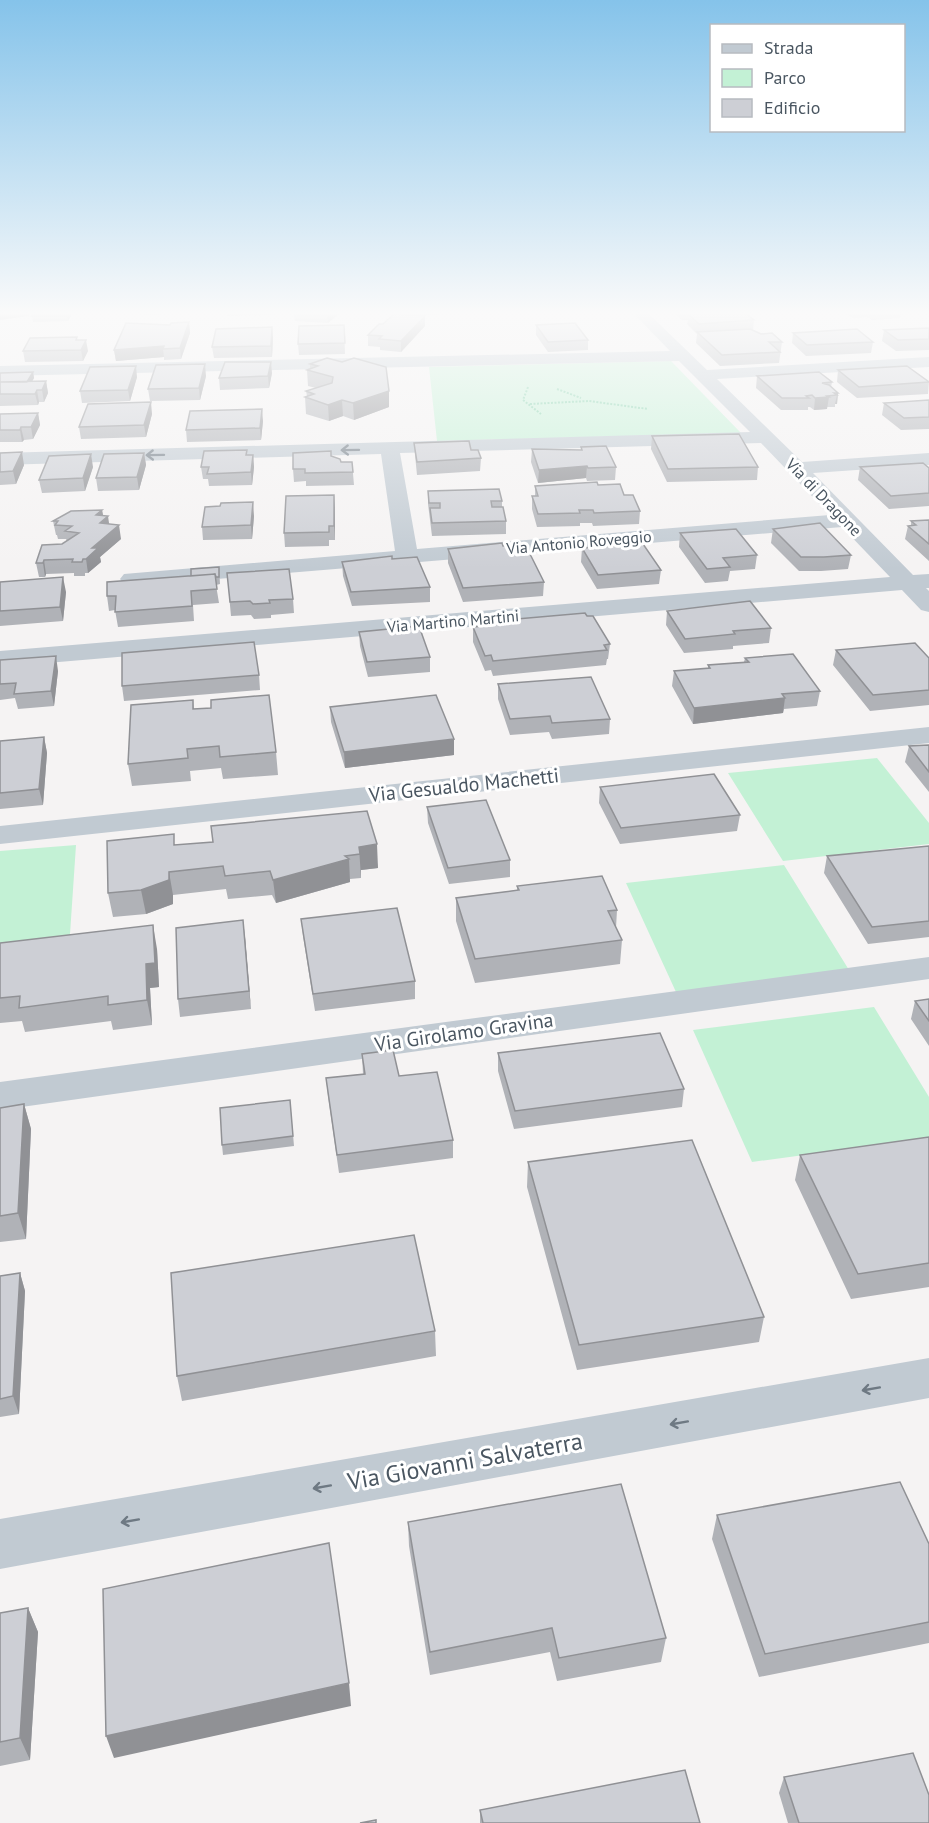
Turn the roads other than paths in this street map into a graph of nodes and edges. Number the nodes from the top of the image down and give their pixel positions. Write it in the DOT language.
graph roads {
  1 [pos="726,399"];
  2 [pos="766,437"];
  3 [pos="390,449"];
  4 [pos="0,459"];
  5 [pos="929,459"];
  6 [pos="797,468"];
  7 [pos="847,520"];
  8 [pos="407,556"];
  9 [pos="132,579"];
  10 [pos="918,582"];
  11 [pos="929,605"];
  12 [pos="0,659"];
  13 [pos="929,735"];
  14 [pos="0,835"];
  15 [pos="929,968"];
  16 [pos="0,1096"];
  17 [pos="929,1378"];
  18 [pos="0,1544"];
  1 -- 2 [label="street, Via di Dragone"];
  2 -- 3 [label="street"];
  2 -- 6 [label="street, Via di Dragone"];
  3 -- 4 [label="street, one-way"];
  3 -- 8 [label="street"];
  5 -- 6 [label="street"];
  6 -- 7 [label="street, Via di Dragone"];
  7 -- 8 [label="street, Via Antonio Roveggio"];
  7 -- 10 [label="street, Via di Dragone"];
  8 -- 9 [label="street, Via Antonio Roveggio"];
  10 -- 11 [label="street, Via di Dragone"];
  10 -- 12 [label="street, Via Martino Martini"];
  13 -- 14 [label="street, Via Gesualdo Machetti"];
  15 -- 16 [label="street, Via Girolamo Gravina"];
  17 -- 18 [label="street, Via Giovanni Salvaterra, one-way"];
}
